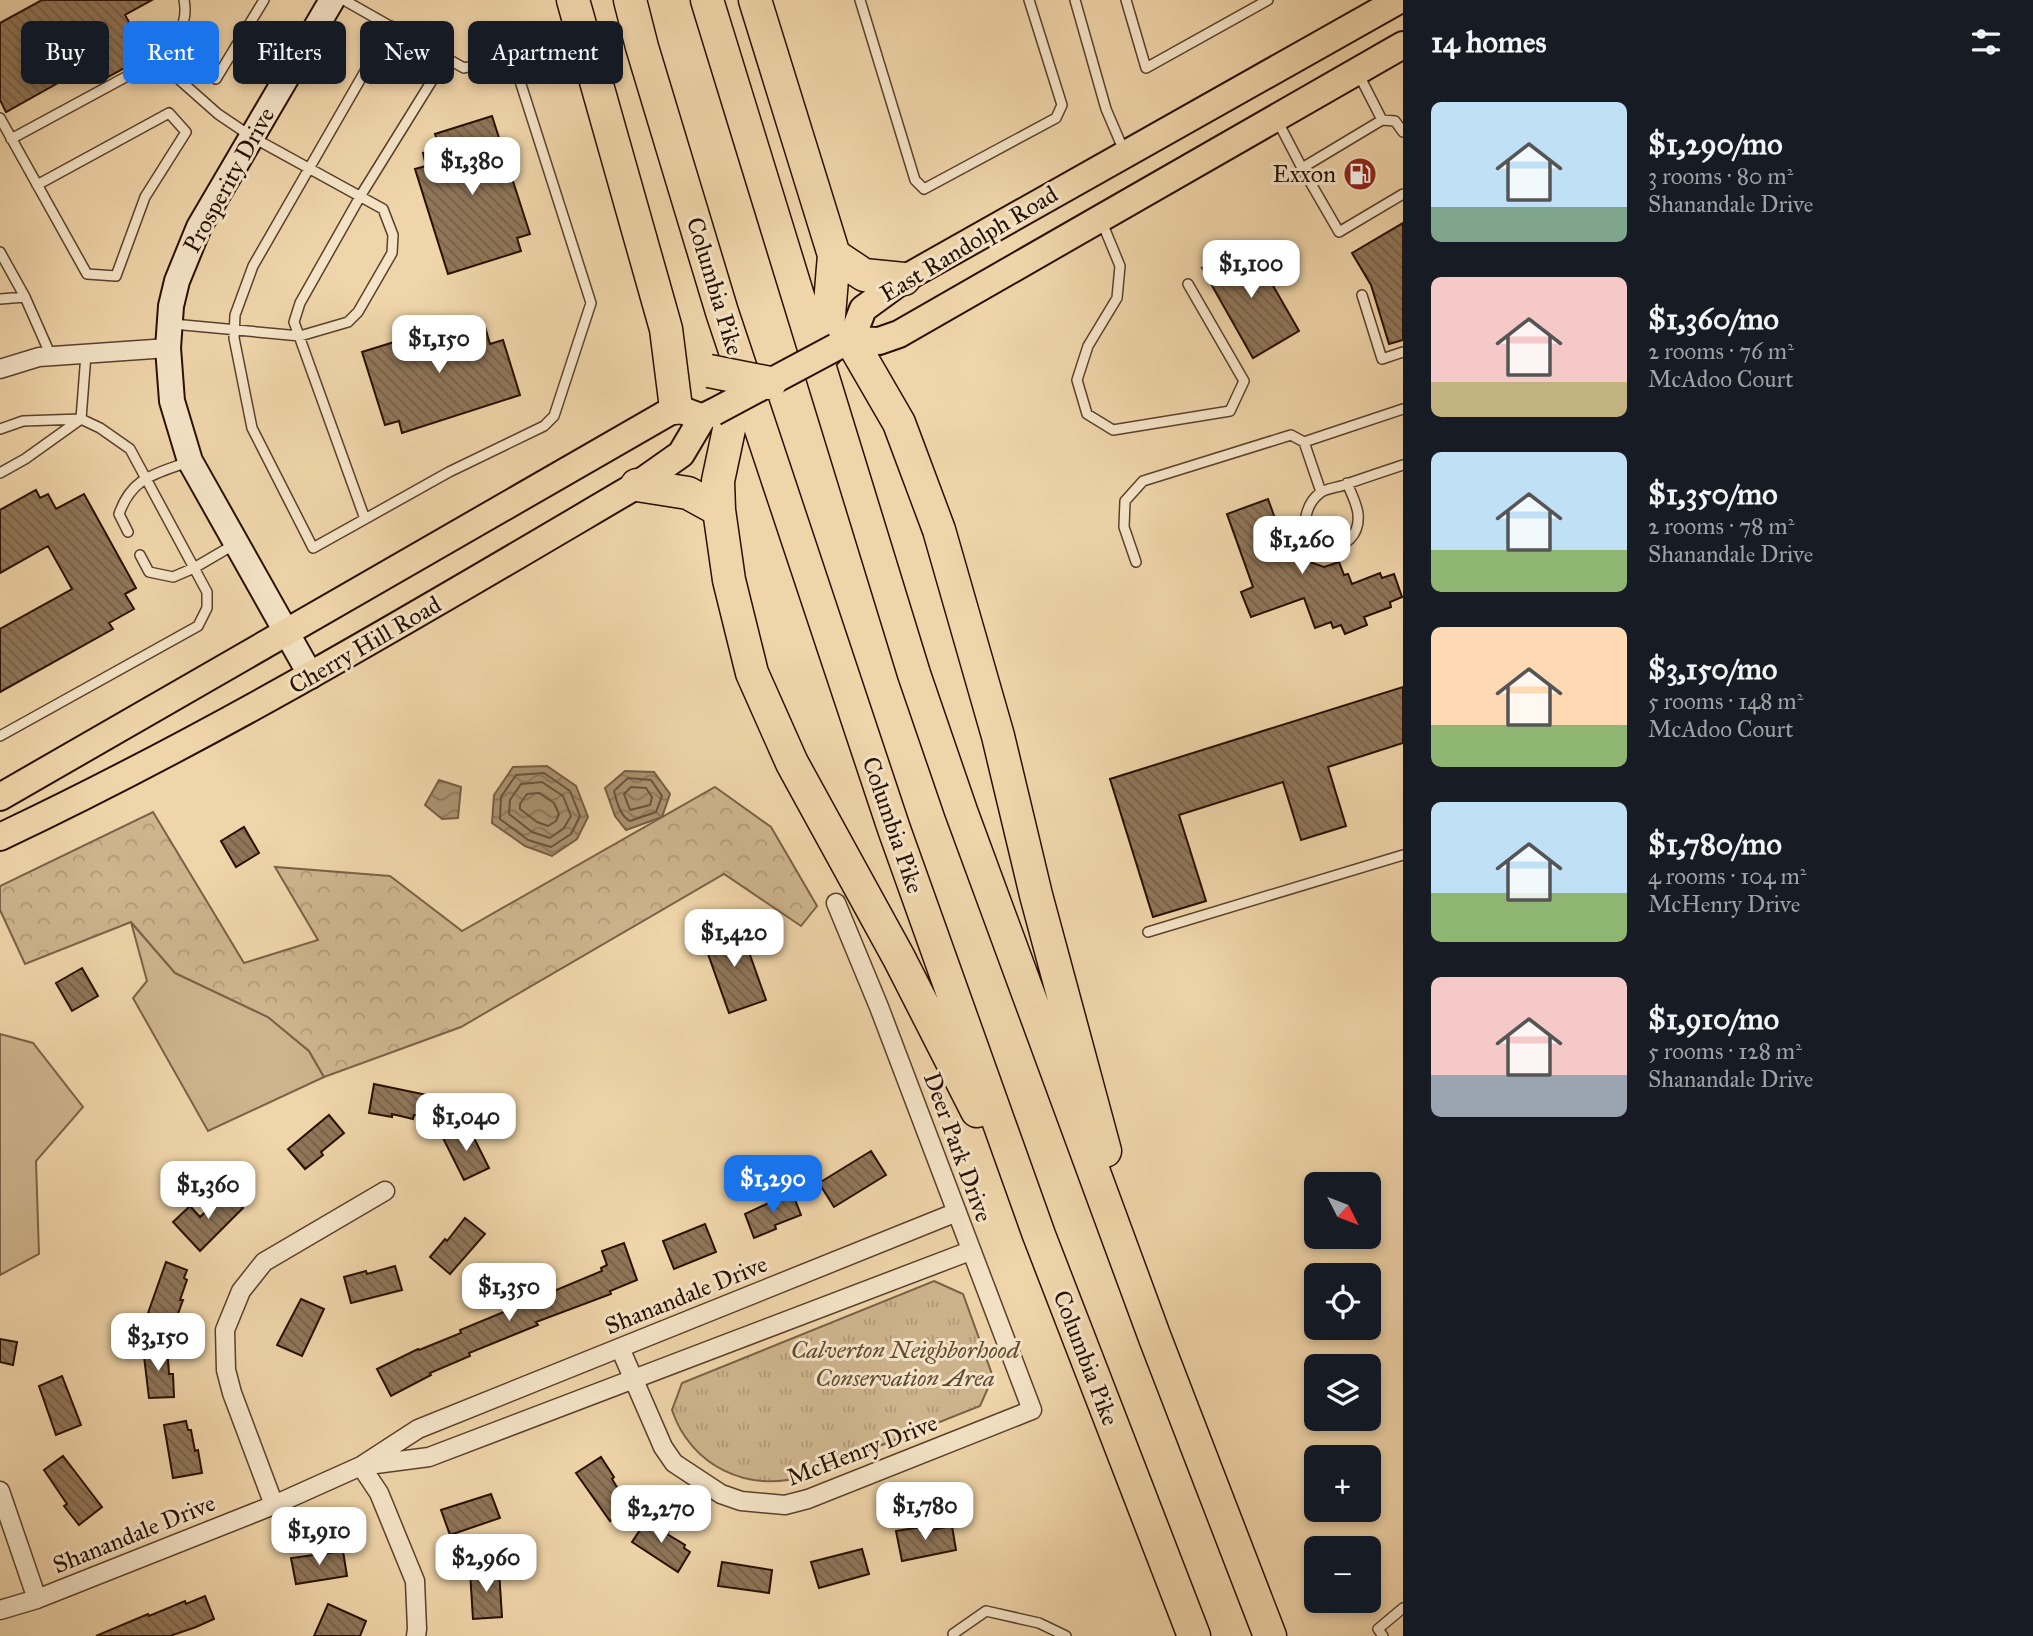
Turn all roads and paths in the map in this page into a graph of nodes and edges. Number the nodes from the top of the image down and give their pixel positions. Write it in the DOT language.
graph roads {
  1 [pos="184,0"];
  2 [pos="264,0"];
  3 [pos="332,0"];
  4 [pos="344,0"];
  5 [pos="573,0"];
  6 [pos="630,0"];
  7 [pos="707,0"];
  8 [pos="755,0"];
  9 [pos="860,0"];
  10 [pos="1030,0"];
  11 [pos="1074,0"];
  12 [pos="1126,0"];
  13 [pos="1268,0"];
  14 [pos="1399,0"];
  15 [pos="183,21"];
  16 [pos="382,21"];
  17 [pos="1403,45"];
  18 [pos="454,62"];
  19 [pos="1357,71"];
  20 [pos="219,74"];
  21 [pos="123,79"];
  22 [pos="360,79"];
  23 [pos="184,84"];
  24 [pos="430,84"];
  25 [pos="0,118"];
  26 [pos="1276,118"];
  27 [pos="1382,120"];
  28 [pos="1403,130"];
  29 [pos="252,136"];
  30 [pos="12,139"];
  31 [pos="1125,153"];
  32 [pos="309,167"];
  33 [pos="1302,168"];
  34 [pos="37,185"];
  35 [pos="1403,194"];
  36 [pos="361,195"];
  37 [pos="1100,219"];
  38 [pos="0,252"];
  39 [pos="834,255"];
  40 [pos="904,279"];
  41 [pos="1188,284"];
  42 [pos="1362,296"];
  43 [pos="25,297"];
  44 [pos="0,299"];
  45 [pos="666,329"];
  46 [pos="234,330"];
  47 [pos="168,336"];
  48 [pos="300,336"];
  49 [pos="835,342"];
  50 [pos="1403,352"];
  51 [pos="86,354"];
  52 [pos="51,356"];
  53 [pos="0,369"];
  54 [pos="770,383"];
  55 [pos="707,410"];
  56 [pos="1403,410"];
  57 [pos="81,419"];
  58 [pos="0,429"];
  59 [pos="1304,442"];
  60 [pos="190,461"];
  61 [pos="1403,465"];
  62 [pos="0,473"];
  63 [pos="146,477"];
  64 [pos="1347,483"];
  65 [pos="637,485"];
  66 [pos="1321,492"];
  67 [pos="719,510"];
  68 [pos="365,519"];
  69 [pos="128,532"];
  70 [pos="235,543"];
  71 [pos="140,555"];
  72 [pos="1136,562"];
  73 [pos="194,568"];
  74 [pos="286,634"];
  75 [pos="311,676"];
  76 [pos="0,736"];
  77 [pos="0,797"];
  78 [pos="0,837"];
  79 [pos="1403,855"];
  80 [pos="836,903"];
  81 [pos="1148,932"];
  82 [pos="385,1191"];
  83 [pos="957,1212"];
  84 [pos="1039,1235"];
  85 [pos="970,1251"];
  86 [pos="1155,1338"];
  87 [pos="620,1348"];
  88 [pos="633,1380"];
  89 [pos="1032,1410"];
  90 [pos="361,1466"];
  91 [pos="0,1491"];
  92 [pos="274,1505"];
  93 [pos="37,1599"];
  94 [pos="1403,1608"];
  95 [pos="0,1610"];
  96 [pos="953,1634"];
  97 [pos="416,1636"];
  98 [pos="1066,1636"];
  99 [pos="1194,1636"];
  100 [pos="1270,1636"];
  101 [pos="1383,1636"];
  1 -- 15 [label="lane"];
  2 -- 20 [label="lane"];
  3 -- 29 [label="street, Prosperity Drive"];
  4 -- 16 [label="lane"];
  5 -- 45 [label="highway"];
  6 -- 84 [label="highway, Columbia Pike"];
  7 -- 86 [label="highway"];
  8 -- 39 [label="highway"];
  9 -- 10 [label="lane"];
  11 -- 31 [label="lane"];
  12 -- 13 [label="lane"];
  14 -- 31 [label="main road, East Randolph Road"];
  17 -- 19 [label="main road, East Randolph Road"];
  18 -- 68 [label="lane"];
  19 -- 26 [label="main road, East Randolph Road"];
  19 -- 27 [label="lane"];
  21 -- 30 [label="lane"];
  22 -- 32 [label="lane"];
  23 -- 29 [label="lane"];
  24 -- 36 [label="lane"];
  25 -- 30 [label="lane"];
  26 -- 33 [label="lane"];
  26 -- 37 [label="main road, East Randolph Road"];
  27 -- 28 [label="lane"];
  27 -- 33 [label="lane"];
  29 -- 32 [label="lane"];
  29 -- 47 [label="street, Prosperity Drive"];
  30 -- 34 [label="lane"];
  31 -- 40 [label="main road, East Randolph Road"];
  32 -- 36 [label="lane"];
  32 -- 46 [label="lane"];
  33 -- 35 [label="lane"];
  34 -- 34 [label="lane"];
  36 -- 48 [label="lane"];
  36 -- 48 [label="lane"];
  37 -- 41 [label="lane"];
  37 -- 49 [label="main road, East Randolph Road"];
  38 -- 43 [label="lane"];
  39 -- 40 [label="highway"];
  39 -- 49 [label="highway"];
  40 -- 49 [label="main road, East Randolph Road"];
  42 -- 50 [label="lane"];
  43 -- 44 [label="lane"];
  43 -- 52 [label="lane"];
  45 -- 54 [label="highway, bridge"];
  45 -- 55 [label="highway"];
  46 -- 47 [label="lane"];
  46 -- 48 [label="lane"];
  46 -- 68 [label="lane"];
  47 -- 51 [label="street"];
  47 -- 60 [label="street, Prosperity Drive"];
  48 -- 68 [label="lane"];
  49 -- 54 [label="main road, Cherry Hill Road, bridge"];
  49 -- 86 [label="highway"];
  51 -- 52 [label="street"];
  51 -- 57 [label="lane"];
  52 -- 53 [label="street"];
  54 -- 55 [label="main road, Cherry Hill Road, bridge"];
  55 -- 65 [label="main road, Cherry Hill Road"];
  55 -- 67 [label="highway"];
  55 -- 74 [label="main road, Cherry Hill Road"];
  56 -- 59 [label="lane"];
  57 -- 58 [label="lane"];
  57 -- 62 [label="lane"];
  57 -- 63 [label="lane"];
  59 -- 66 [label="lane"];
  59 -- 72 [label="lane"];
  60 -- 63 [label="lane"];
  60 -- 70 [label="street, Prosperity Drive"];
  61 -- 64 [label="lane"];
  63 -- 69 [label="lane"];
  63 -- 73 [label="lane"];
  64 -- 66 [label="lane"];
  64 -- 66 [label="lane"];
  65 -- 67 [label="highway"];
  65 -- 75 [label="main road, Cherry Hill Road"];
  67 -- 84 [label="highway"];
  70 -- 73 [label="lane"];
  70 -- 74 [label="street, Prosperity Drive"];
  71 -- 73 [label="lane"];
  73 -- 76 [label="lane"];
  74 -- 75 [label="street, Prosperity Drive"];
  74 -- 77 [label="main road, Cherry Hill Road"];
  75 -- 78 [label="main road, Cherry Hill Road"];
  79 -- 81 [label="lane"];
  80 -- 83 [label="street, Deer Park Drive"];
  82 -- 92 [label="street"];
  83 -- 85 [label="street, Deer Park Drive"];
  83 -- 87 [label="street, Shanandale Drive"];
  84 -- 99 [label="highway, Columbia Pike"];
  85 -- 88 [label="street, Shanandale Drive"];
  85 -- 89 [label="street, Deer Park Drive"];
  86 -- 100 [label="highway"];
  87 -- 88 [label="street, McHenry Drive"];
  87 -- 90 [label="street, Shanandale Drive"];
  88 -- 89 [label="street, McHenry Drive"];
  88 -- 90 [label="street, Shanandale Drive"];
  90 -- 92 [label="street, Shanandale Drive"];
  90 -- 97 [label="street"];
  91 -- 93 [label="street"];
  92 -- 93 [label="street, Shanandale Drive"];
  93 -- 95 [label="street, Shanandale Drive"];
  94 -- 101 [label="lane"];
  96 -- 98 [label="lane"];
}
